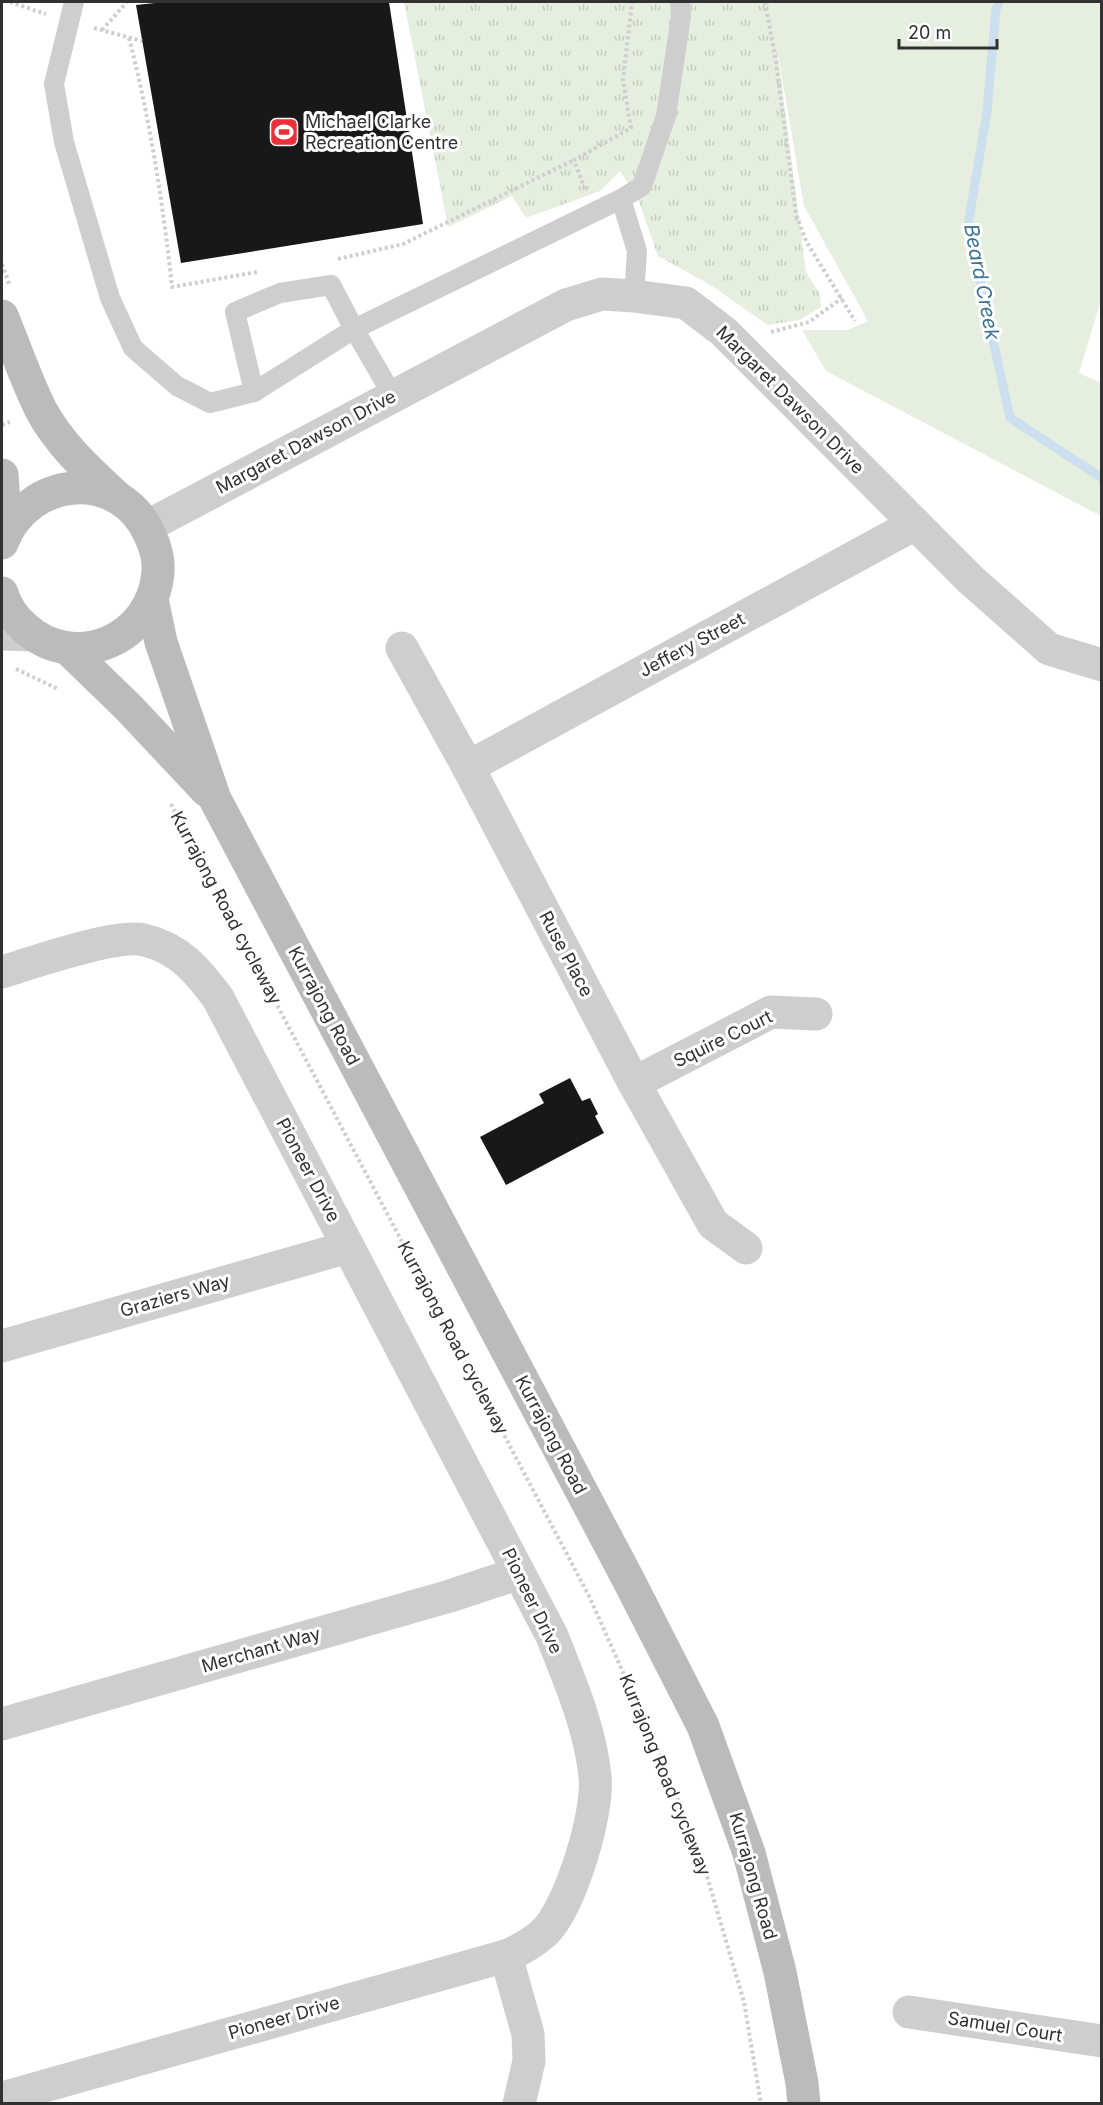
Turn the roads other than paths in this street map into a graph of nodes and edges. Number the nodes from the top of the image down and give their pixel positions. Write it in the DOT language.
graph roads {
  1 [pos="74,2"];
  2 [pos="680,2"];
  3 [pos="621,199"];
  4 [pos="634,296"];
  5 [pos="2,316"];
  6 [pos="354,329"];
  7 [pos="254,392"];
  8 [pos="393,396"];
  9 [pos="2,475"];
  10 [pos="121,501"];
  11 [pos="915,524"];
  12 [pos="146,527"];
  13 [pos="4,537"];
  14 [pos="2,593"];
  15 [pos="152,599"];
  16 [pos="17,634"];
  17 [pos="67,648"];
  18 [pos="402,648"];
  19 [pos="1101,665"];
  20 [pos="468,766"];
  21 [pos="215,799"];
  22 [pos="2,972"];
  23 [pos="816,1014"];
  24 [pos="634,1083"];
  25 [pos="348,1246"];
  26 [pos="746,1248"];
  27 [pos="2,1346"];
  28 [pos="519,1573"];
  29 [pos="2,1724"];
  30 [pos="506,1956"];
  31 [pos="909,2012"];
  32 [pos="1101,2041"];
  33 [pos="2,2098"];
  34 [pos="519,2103"];
  35 [pos="804,2103"];
  1 -- 7 [label="lane"];
  2 -- 3 [label="lane"];
  3 -- 4 [label="lane"];
  3 -- 6 [label="lane"];
  4 -- 8 [label="street, Margaret Dawson Drive"];
  4 -- 11 [label="street, Margaret Dawson Drive"];
  5 -- 10 [label="main road"];
  6 -- 7 [label="lane"];
  6 -- 7 [label="lane"];
  6 -- 8 [label="lane"];
  8 -- 12 [label="street, Margaret Dawson Drive"];
  9 -- 13 [label="main road"];
  10 -- 12 [label="main road"];
  10 -- 13 [label="main road"];
  11 -- 19 [label="street, Margaret Dawson Drive"];
  11 -- 20 [label="street, Jeffery Street"];
  12 -- 15 [label="main road"];
  14 -- 16 [label="main road"];
  15 -- 17 [label="main road"];
  15 -- 21 [label="main road"];
  16 -- 17 [label="main road"];
  17 -- 21 [label="main road"];
  18 -- 20 [label="street, Ruse Place"];
  20 -- 24 [label="street, Ruse Place"];
  21 -- 35 [label="main road, Kurrajong Road"];
  22 -- 25 [label="street, Pioneer Drive"];
  23 -- 24 [label="street, Squire Court"];
  24 -- 26 [label="street, Ruse Place"];
  25 -- 27 [label="street, Graziers Way"];
  25 -- 28 [label="street, Pioneer Drive"];
  28 -- 29 [label="street, Merchant Way"];
  28 -- 30 [label="street, Pioneer Drive"];
  30 -- 33 [label="street, Pioneer Drive"];
  30 -- 34 [label="street"];
  31 -- 32 [label="street, Samuel Court"];
}
